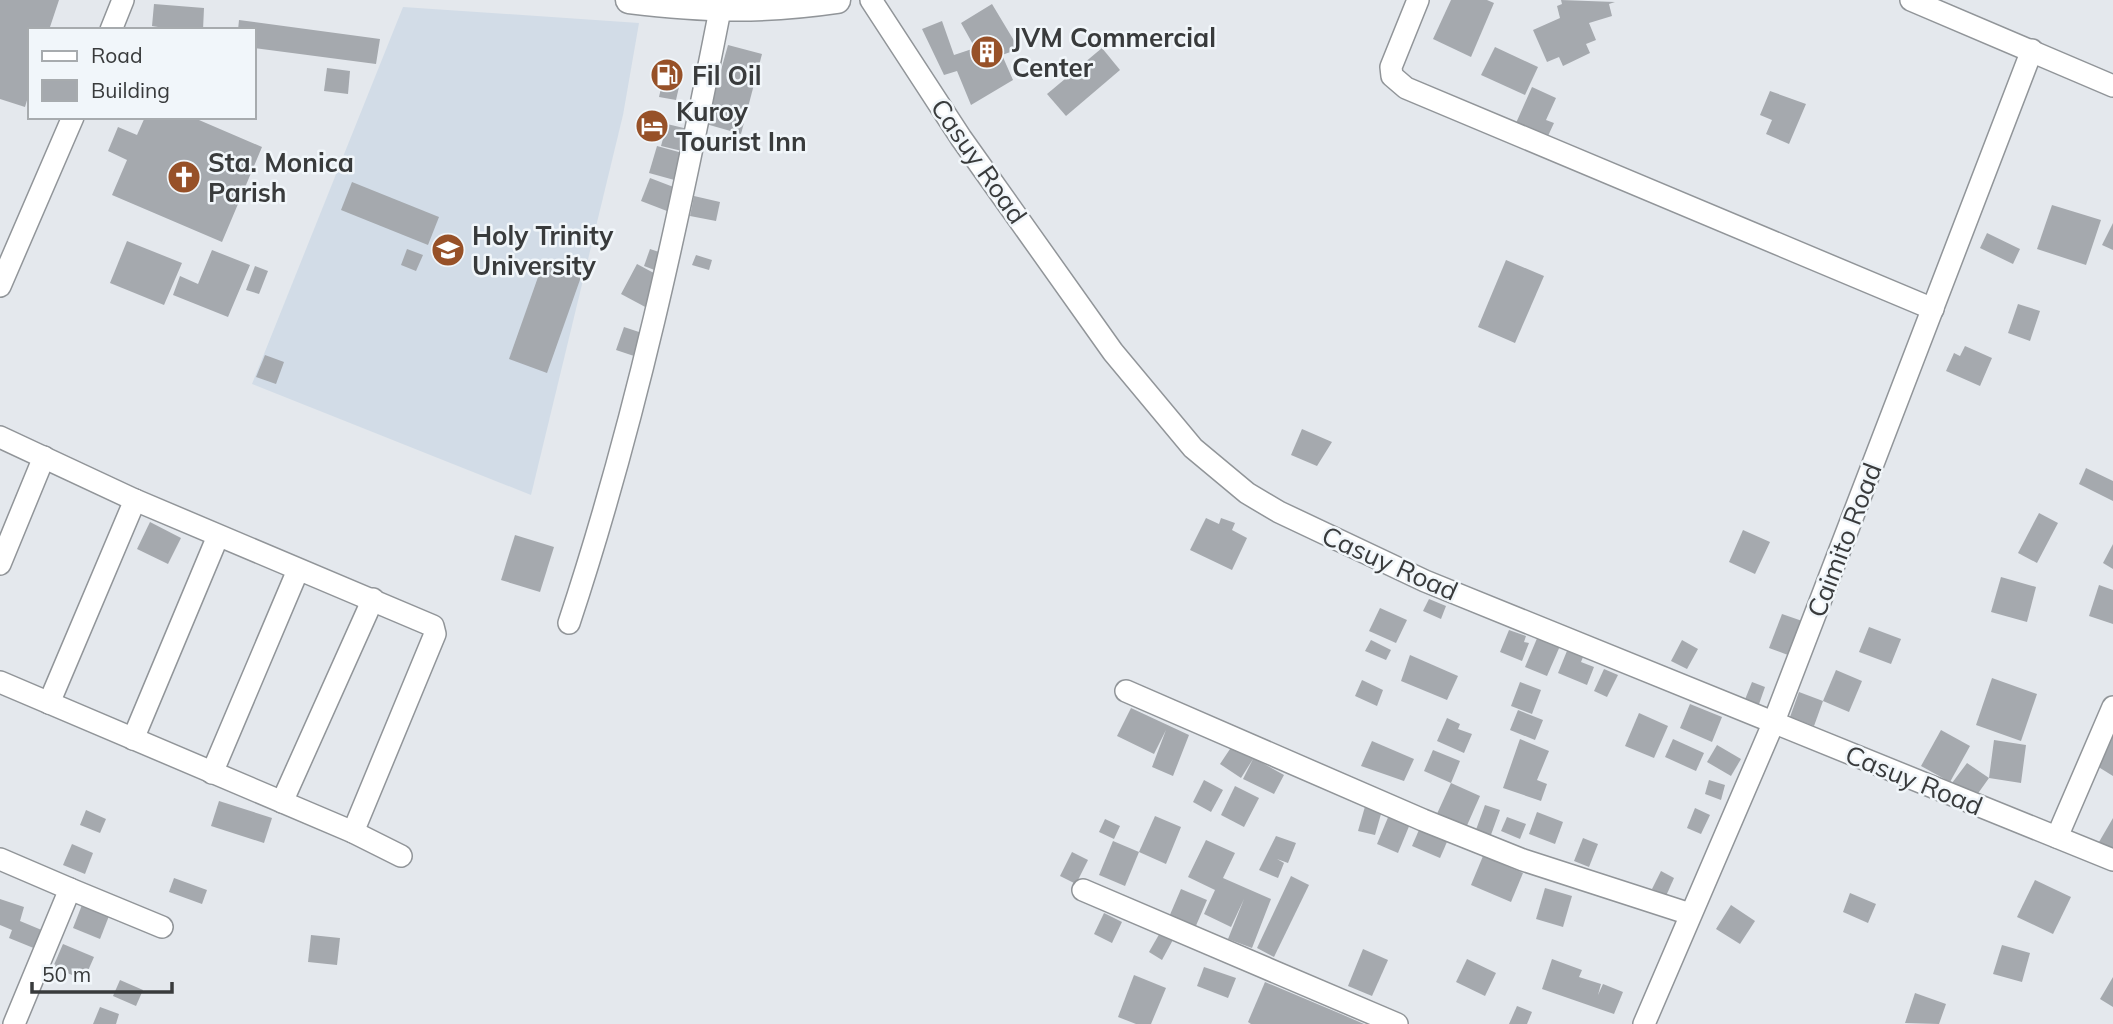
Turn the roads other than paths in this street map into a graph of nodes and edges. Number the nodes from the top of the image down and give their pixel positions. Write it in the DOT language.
graph roads {
  1 [pos="124,0"];
  2 [pos="629,0"];
  3 [pos="837,0"];
  4 [pos="871,0"];
  5 [pos="1418,0"];
  6 [pos="1911,0"];
  7 [pos="667,2"];
  8 [pos="720,10"];
  9 [pos="112,28"];
  10 [pos="2032,50"];
  11 [pos="2113,86"];
  12 [pos="72,119"];
  13 [pos="0,286"];
  14 [pos="1933,309"];
  15 [pos="0,437"];
  16 [pos="44,457"];
  17 [pos="135,500"];
  18 [pos="218,536"];
  19 [pos="0,564"];
  20 [pos="298,570"];
  21 [pos="373,598"];
  22 [pos="569,623"];
  23 [pos="0,682"];
  24 [pos="1126,691"];
  25 [pos="49,703"];
  26 [pos="2113,707"];
  27 [pos="1773,724"];
  28 [pos="134,739"];
  29 [pos="212,774"];
  30 [pos="282,802"];
  31 [pos="353,832"];
  32 [pos="2057,837"];
  33 [pos="401,856"];
  34 [pos="0,859"];
  35 [pos="2113,860"];
  36 [pos="70,889"];
  37 [pos="1083,890"];
  38 [pos="1689,914"];
  39 [pos="162,927"];
  40 [pos="14,1024"];
  41 [pos="1397,1024"];
  42 [pos="1644,1024"];
  1 -- 9 [label="street"];
  2 -- 7 [label="main road"];
  3 -- 8 [label="main road"];
  4 -- 27 [label="street, Casuy Road"];
  5 -- 14 [label="street"];
  6 -- 10 [label="street"];
  7 -- 8 [label="main road"];
  8 -- 22 [label="street"];
  10 -- 11 [label="street"];
  10 -- 14 [label="street, Caimito Road"];
  12 -- 13 [label="street"];
  14 -- 27 [label="street, Caimito Road"];
  15 -- 16 [label="street"];
  16 -- 17 [label="street"];
  16 -- 19 [label="street"];
  17 -- 18 [label="street"];
  17 -- 25 [label="street"];
  18 -- 20 [label="street"];
  18 -- 28 [label="street"];
  20 -- 21 [label="street"];
  20 -- 29 [label="street"];
  21 -- 30 [label="street"];
  21 -- 31 [label="street"];
  23 -- 25 [label="street"];
  24 -- 38 [label="street"];
  25 -- 28 [label="street"];
  26 -- 32 [label="street"];
  27 -- 32 [label="street, Casuy Road"];
  27 -- 38 [label="street, Caimito Road"];
  28 -- 29 [label="street"];
  29 -- 30 [label="street"];
  30 -- 31 [label="street"];
  31 -- 33 [label="street"];
  32 -- 35 [label="street, Casuy Road"];
  34 -- 36 [label="street"];
  36 -- 39 [label="street"];
  36 -- 40 [label="street"];
  37 -- 41 [label="street"];
  38 -- 42 [label="street, Caimito Road"];
}
